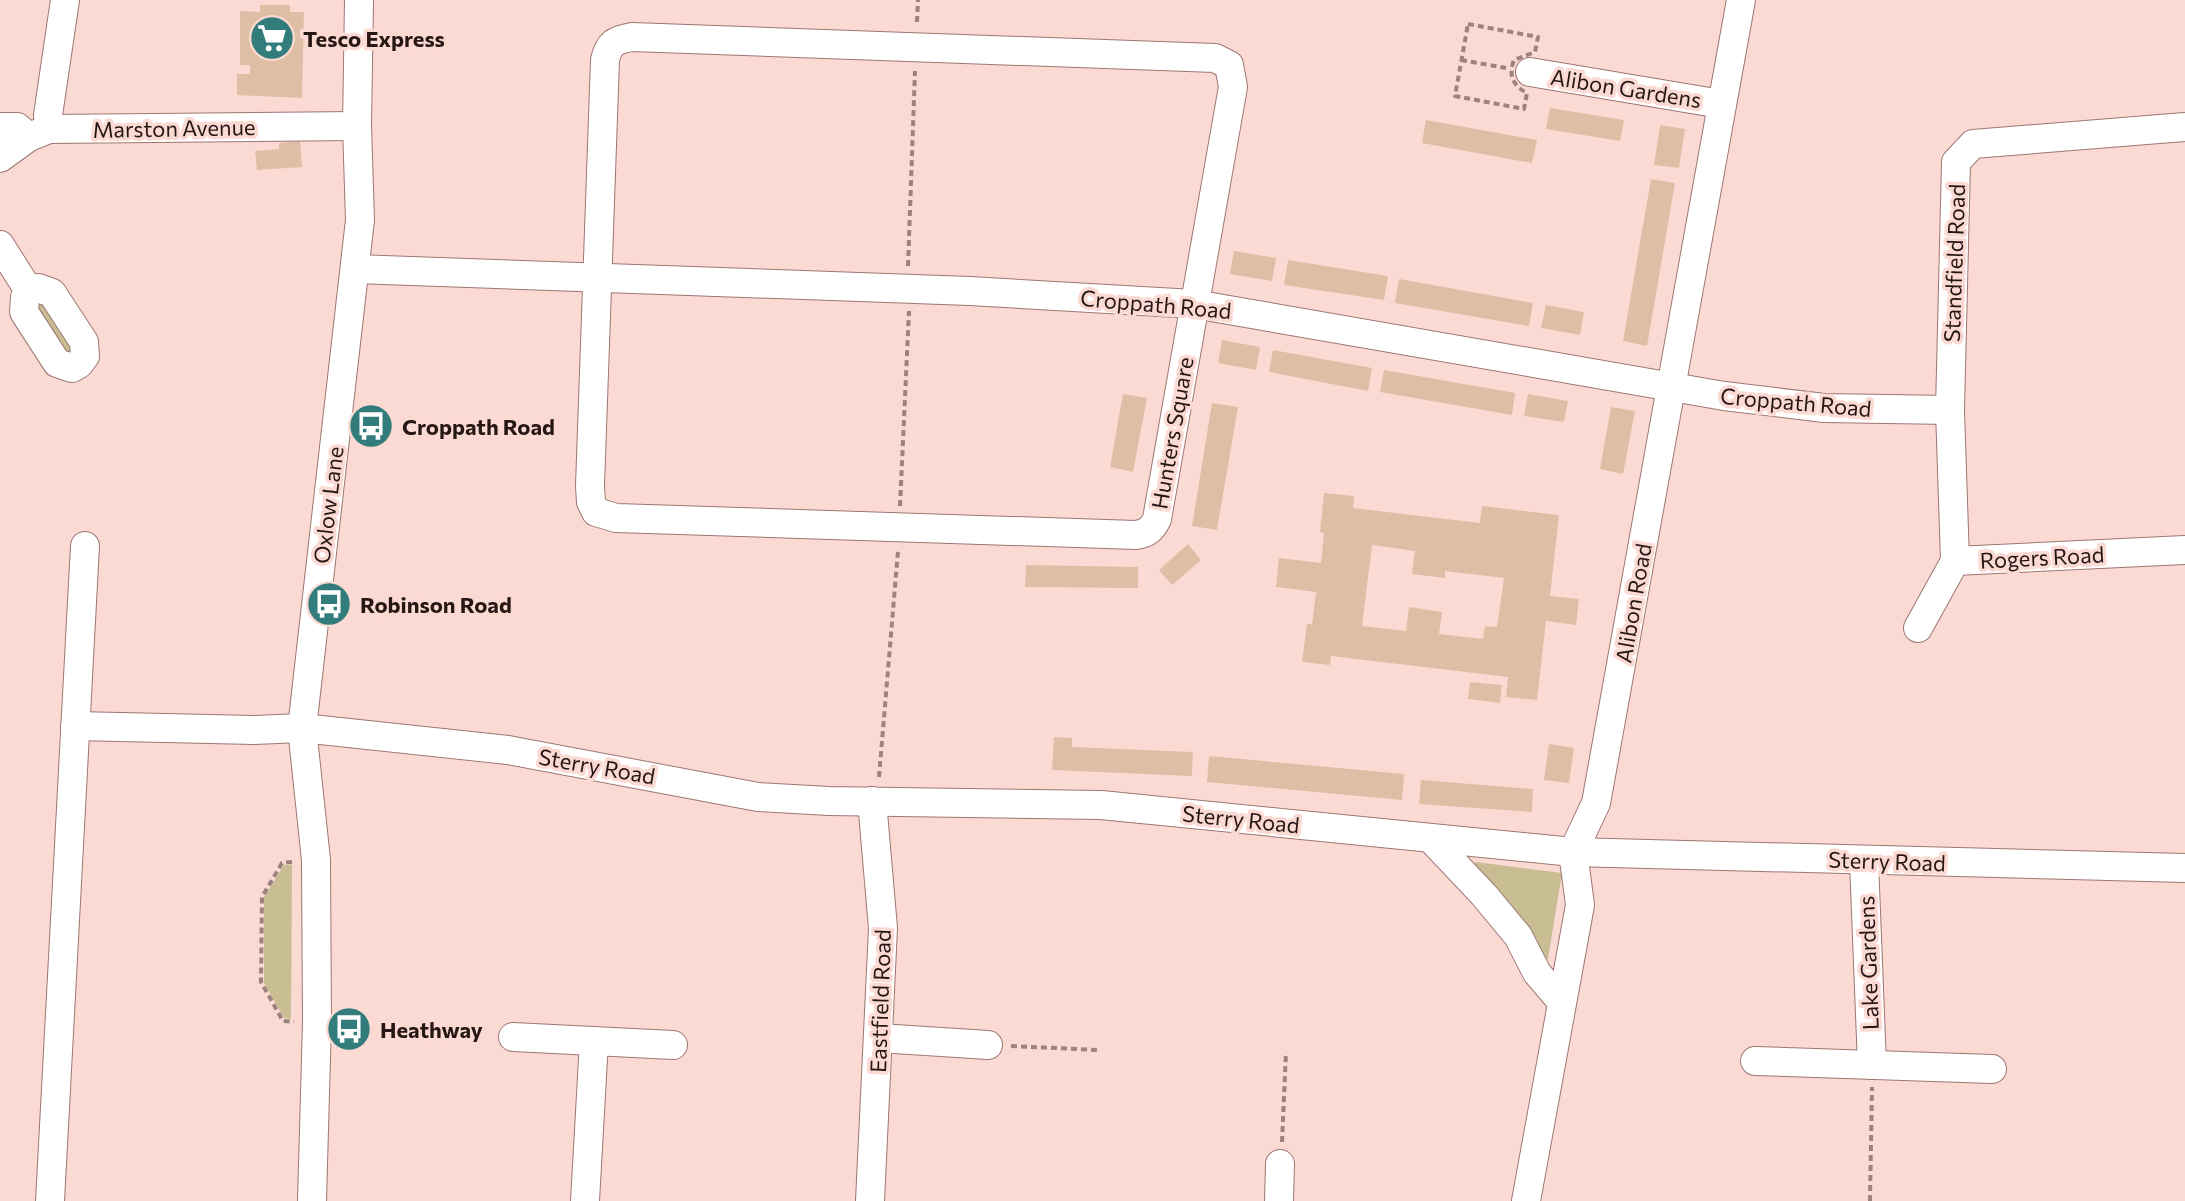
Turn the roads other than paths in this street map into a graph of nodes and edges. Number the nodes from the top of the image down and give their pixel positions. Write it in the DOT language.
graph roads {
  1 [pos="65,0"];
  2 [pos="359,0"];
  3 [pos="1741,0"];
  4 [pos="1521,70"];
  5 [pos="1721,104"];
  6 [pos="357,126"];
  7 [pos="0,127"];
  8 [pos="2185,127"];
  9 [pos="39,133"];
  10 [pos="0,158"];
  11 [pos="0,245"];
  12 [pos="355,269"];
  13 [pos="598,278"];
  14 [pos="29,291"];
  15 [pos="1194,304"];
  16 [pos="1672,386"];
  17 [pos="1950,410"];
  18 [pos="85,546"];
  19 [pos="2185,550"];
  20 [pos="1955,561"];
  21 [pos="1918,628"];
  22 [pos="75,726"];
  23 [pos="302,728"];
  24 [pos="874,801"];
  25 [pos="1431,839"];
  26 [pos="1573,852"];
  27 [pos="1864,861"];
  28 [pos="2185,868"];
  29 [pos="1561,1001"];
  30 [pos="513,1037"];
  31 [pos="879,1038"];
  32 [pos="594,1041"];
  33 [pos="673,1045"];
  34 [pos="988,1045"];
  35 [pos="1755,1061"];
  36 [pos="1872,1065"];
  37 [pos="1992,1069"];
  38 [pos="1280,1164"];
  39 [pos="50,1201"];
  40 [pos="312,1201"];
  41 [pos="585,1201"];
  42 [pos="870,1201"];
  43 [pos="1279,1201"];
  44 [pos="1526,1201"];
  1 -- 9 [label="street"];
  2 -- 6 [label="street, Oxlow Lane"];
  3 -- 5 [label="street, Alibon Road"];
  4 -- 5 [label="street, Alibon Gardens"];
  5 -- 16 [label="street, Alibon Road"];
  6 -- 9 [label="street, Marston Avenue"];
  6 -- 12 [label="street, Oxlow Lane"];
  7 -- 9 [label="street, Marston Avenue"];
  8 -- 17 [label="street, Standfield Road"];
  9 -- 10 [label="street"];
  11 -- 14 [label="street"];
  12 -- 13 [label="street, Croppath Road"];
  12 -- 23 [label="street, Oxlow Lane"];
  13 -- 15 [label="street, Croppath Road"];
  13 -- 15 [label="street, Hunters Square"];
  13 -- 15 [label="street, Hunters Square"];
  15 -- 16 [label="street, Croppath Road"];
  16 -- 17 [label="street, Croppath Road"];
  16 -- 26 [label="street, Alibon Road"];
  17 -- 20 [label="street, Rogers Road"];
  18 -- 22 [label="street"];
  19 -- 20 [label="street, Rogers Road"];
  20 -- 21 [label="street"];
  22 -- 23 [label="street"];
  22 -- 39 [label="street"];
  23 -- 24 [label="street, Sterry Road"];
  23 -- 40 [label="street, Oxlow Lane"];
  24 -- 25 [label="street, Sterry Road"];
  24 -- 31 [label="street, Eastfield Road"];
  25 -- 26 [label="street, Sterry Road"];
  25 -- 29 [label="street"];
  26 -- 27 [label="street, Sterry Road"];
  26 -- 29 [label="street"];
  27 -- 28 [label="street, Sterry Road"];
  27 -- 36 [label="street, Lake Gardens"];
  29 -- 44 [label="street"];
  30 -- 32 [label="street"];
  31 -- 34 [label="street"];
  31 -- 42 [label="street, Eastfield Road"];
  32 -- 33 [label="street"];
  32 -- 41 [label="street"];
  35 -- 36 [label="street"];
  36 -- 37 [label="street"];
  38 -- 43 [label="street"];
}
